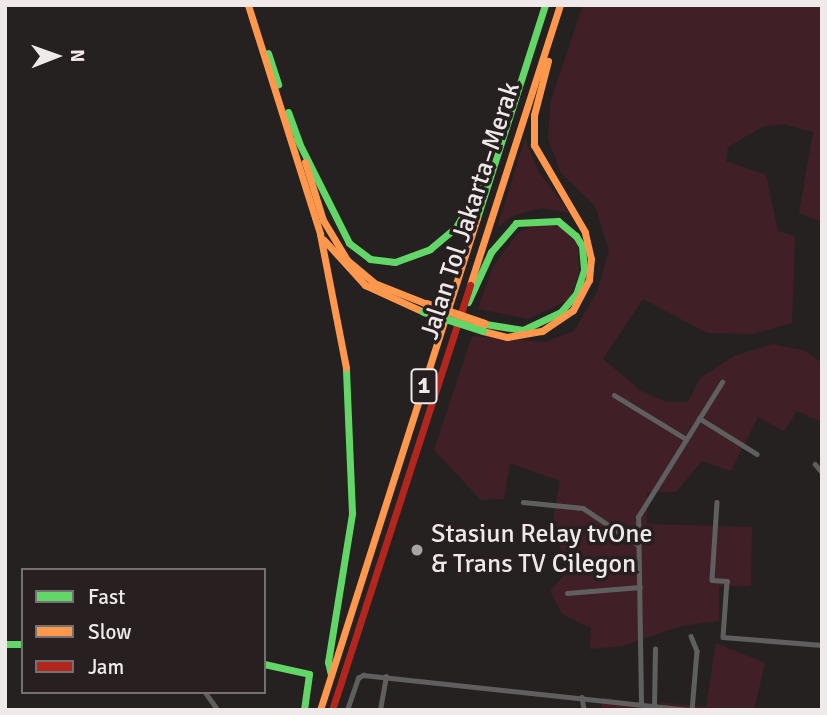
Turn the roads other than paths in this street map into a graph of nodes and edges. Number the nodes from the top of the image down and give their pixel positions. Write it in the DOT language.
graph roads {
  1 [pos="250,5"];
  2 [pos="545,5"];
  3 [pos="560,5"];
  4 [pos="552,31"];
  5 [pos="515,97"];
  6 [pos="297,139"];
  7 [pos="320,234"];
  8 [pos="426,308"];
  9 [pos="484,328"];
  10 [pos="452,337"];
  11 [pos="722,382"];
  12 [pos="614,396"];
  13 [pos="699,418"];
  14 [pos="686,439"];
  15 [pos="757,454"];
  16 [pos="815,464"];
  17 [pos="822,472"];
  18 [pos="523,502"];
  19 [pos="717,502"];
  20 [pos="638,544"];
  21 [pos="640,587"];
  22 [pos="567,593"];
  23 [pos="691,636"];
  24 [pos="822,645"];
  25 [pos="656,649"];
  26 [pos="266,664"];
  27 [pos="331,675"];
  28 [pos="386,677"];
  29 [pos="206,694"];
  30 [pos="582,697"];
  31 [pos="641,703"];
  32 [pos="654,706"];
  33 [pos="216,707"];
  34 [pos="647,707"];
  35 [pos="304,710"];
  36 [pos="320,710"];
  37 [pos="332,710"];
  38 [pos="347,710"];
  39 [pos="380,710"];
  40 [pos="584,710"];
  41 [pos="691,710"];
  1 -- 6 [label="main road"];
  1 -- 7 [label="main road"];
  2 -- 5 [label="main road, Jalan Tol Jakarta–Merak / 1"];
  3 -- 4 [label="main road, Jalan Tol Jakarta–Merak / 1"];
  4 -- 9 [label="main road"];
  4 -- 10 [label="main road, Jalan Tol Jakarta–Merak / 1"];
  5 -- 6 [label="main road"];
  5 -- 27 [label="main road, Jalan Tol Jakarta–Merak / 1"];
  6 -- 8 [label="main road"];
  7 -- 8 [label="main road"];
  7 -- 27 [label="main road"];
  8 -- 9 [label="main road, bridge"];
  9 -- 10 [label="main road"];
  10 -- 37 [label="main road, Jalan Tol Jakarta–Merak / 1"];
  11 -- 13 [label="street"];
  12 -- 14 [label="street"];
  13 -- 14 [label="street"];
  13 -- 15 [label="street"];
  14 -- 20 [label="street"];
  16 -- 17 [label="street"];
  18 -- 20 [label="street"];
  19 -- 24 [label="street"];
  20 -- 21 [label="street"];
  21 -- 22 [label="street"];
  21 -- 31 [label="street"];
  23 -- 41 [label="street"];
  25 -- 32 [label="street"];
  26 -- 35 [label="main road"];
  27 -- 36 [label="main road, Jalan Tol Jakarta–Merak / 1"];
  28 -- 30 [label="street"];
  28 -- 38 [label="street"];
  28 -- 39 [label="street"];
  29 -- 33 [label="street"];
  30 -- 31 [label="street"];
  30 -- 40 [label="street"];
  31 -- 34 [label="street"];
  32 -- 34 [label="street"];
  32 -- 41 [label="street"];
}
